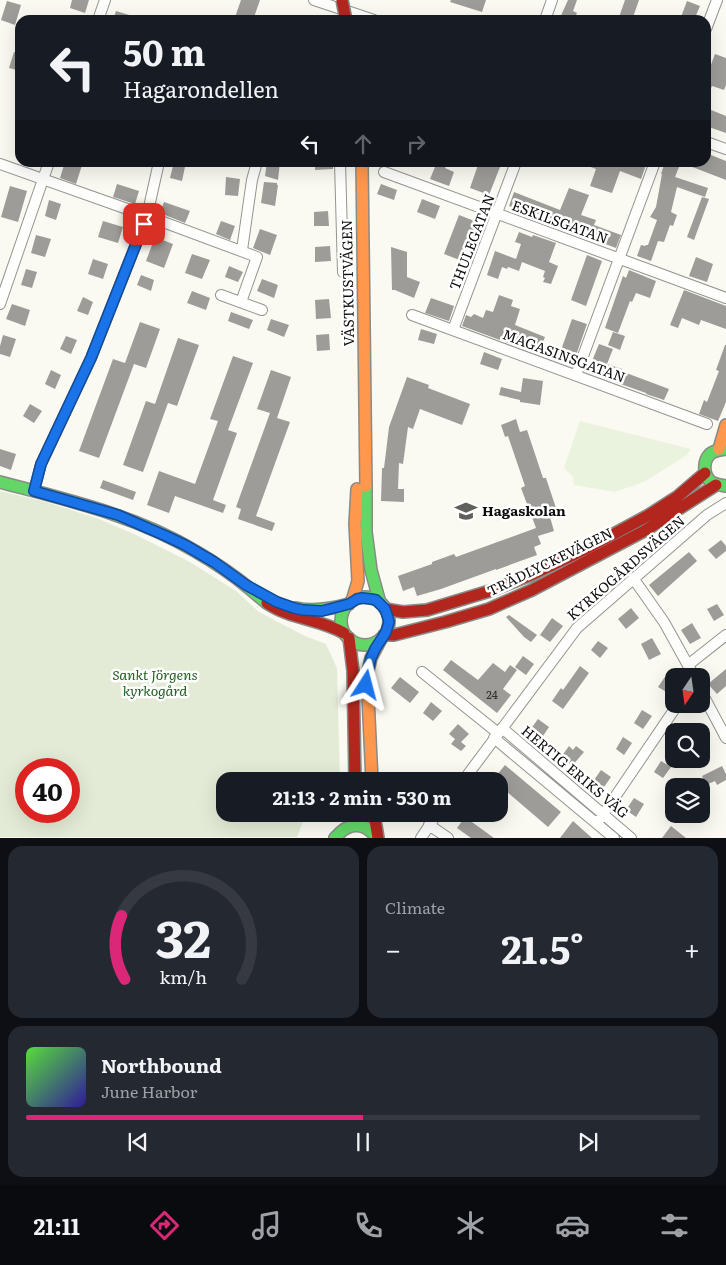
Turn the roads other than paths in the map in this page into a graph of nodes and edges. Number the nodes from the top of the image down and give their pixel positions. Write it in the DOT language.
graph roads {
  1 [pos="105,0"];
  2 [pos="314,0"];
  3 [pos="342,0"];
  4 [pos="552,0"];
  5 [pos="717,0"];
  6 [pos="100,15"];
  7 [pos="345,15"];
  8 [pos="359,15"];
  9 [pos="547,15"];
  10 [pos="711,16"];
  11 [pos="711,144"];
  12 [pos="726,149"];
  13 [pos="0,164"];
  14 [pos="47,167"];
  15 [pos="158,167"];
  16 [pos="256,167"];
  17 [pos="340,167"];
  18 [pos="362,167"];
  19 [pos="514,167"];
  20 [pos="653,167"];
  21 [pos="384,172"];
  22 [pos="43,180"];
  23 [pos="497,213"];
  24 [pos="147,216"];
  25 [pos="242,250"];
  26 [pos="619,258"];
  27 [pos="343,272"];
  28 [pos="4,277"];
  29 [pos="221,294"];
  30 [pos="726,298"];
  31 [pos="241,302"];
  32 [pos="0,304"];
  33 [pos="262,310"];
  34 [pos="412,315"];
  35 [pos="453,330"];
  36 [pos="576,375"];
  37 [pos="364,403"];
  38 [pos="707,424"];
  39 [pos="725,430"];
  40 [pos="723,449"];
  41 [pos="705,473"];
  42 [pos="0,482"];
  43 [pos="721,486"];
  44 [pos="34,491"];
  45 [pos="726,503"];
  46 [pos="633,578"];
  47 [pos="246,585"];
  48 [pos="351,603"];
  49 [pos="383,606"];
  50 [pos="726,635"];
  51 [pos="346,636"];
  52 [pos="383,637"];
  53 [pos="688,665"];
  54 [pos="690,668"];
  55 [pos="422,672"];
  56 [pos="710,707"];
  57 [pos="672,713"];
  58 [pos="498,733"];
  59 [pos="726,738"];
  60 [pos="355,772"];
  61 [pos="372,772"];
  62 [pos="469,772"];
  63 [pos="603,814"];
  64 [pos="346,822"];
  65 [pos="375,822"];
  66 [pos="431,822"];
  67 [pos="597,824"];
  68 [pos="429,825"];
  69 [pos="337,834"];
  70 [pos="421,837"];
  71 [pos="378,838"];
  72 [pos="448,838"];
  73 [pos="614,838"];
  74 [pos="631,838"];
  1 -- 6 [label="street"];
  2 -- 8 [label="street"];
  3 -- 7 [label="street, bridge"];
  4 -- 9 [label="street"];
  5 -- 10 [label="street"];
  11 -- 12 [label="street"];
  13 -- 22 [label="street"];
  14 -- 22 [label="street"];
  15 -- 24 [label="street"];
  16 -- 25 [label="street"];
  17 -- 27 [label="street"];
  18 -- 37 [label="street, VÄSTKUSTVÄGEN"];
  19 -- 23 [label="street, THULEGATAN"];
  20 -- 26 [label="street"];
  21 -- 23 [label="street, ESKILSGATAN"];
  22 -- 24 [label="street"];
  22 -- 28 [label="street"];
  23 -- 26 [label="street, ESKILSGATAN"];
  23 -- 35 [label="street, THULEGATAN"];
  24 -- 25 [label="street"];
  24 -- 44 [label="street"];
  25 -- 31 [label="street"];
  26 -- 30 [label="street, ESKILSGATAN"];
  26 -- 36 [label="street"];
  28 -- 32 [label="street"];
  29 -- 31 [label="street"];
  31 -- 33 [label="street"];
  34 -- 35 [label="street, MAGASINSGATAN"];
  35 -- 36 [label="street, MAGASINSGATAN"];
  36 -- 38 [label="street, MAGASINSGATAN"];
  37 -- 48 [label="street, VÄSTKUSTVÄGEN"];
  37 -- 49 [label="street, VÄSTKUSTVÄGEN"];
  39 -- 40 [label="street, TRÄDLYCKEVÄGEN"];
  40 -- 41 [label="street, TRÄDLYCKEVÄGEN"];
  41 -- 43 [label="street, TRÄDLYCKEVÄGEN"];
  41 -- 49 [label="street, TRÄDLYCKEVÄGEN"];
  42 -- 44 [label="street"];
  43 -- 52 [label="street, TRÄDLYCKEVÄGEN"];
  44 -- 47 [label="street"];
  45 -- 46 [label="street, KYRKOGÅRDSVÄGEN"];
  46 -- 53 [label="street"];
  46 -- 58 [label="street, KYRKOGÅRDSVÄGEN"];
  47 -- 48 [label="street"];
  47 -- 51 [label="street"];
  48 -- 49 [label="street"];
  48 -- 51 [label="street"];
  49 -- 52 [label="street"];
  50 -- 53 [label="street"];
  51 -- 52 [label="street"];
  51 -- 60 [label="street"];
  52 -- 61 [label="street"];
  53 -- 54 [label="street"];
  55 -- 58 [label="street, HERTIG ERIKS VÄG"];
  56 -- 59 [label="street"];
  57 -- 63 [label="street"];
  58 -- 62 [label="street, KYRKOGÅRDSVÄGEN"];
  58 -- 63 [label="street, HERTIG ERIKS VÄG"];
  58 -- 67 [label="street, HERTIG ERIKS VÄG"];
  63 -- 67 [label="street"];
  63 -- 74 [label="street, HERTIG ERIKS VÄG"];
  64 -- 69 [label="street"];
  65 -- 71 [label="street"];
  66 -- 68 [label="street"];
  67 -- 73 [label="street, HERTIG ERIKS VÄG"];
  68 -- 70 [label="street"];
  68 -- 72 [label="street"];
  69 -- 71 [label="street"];
}
